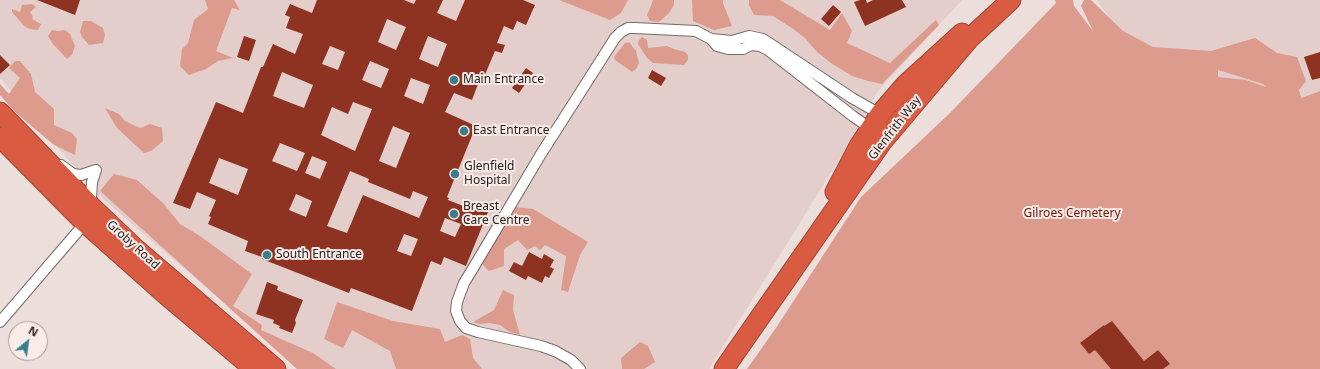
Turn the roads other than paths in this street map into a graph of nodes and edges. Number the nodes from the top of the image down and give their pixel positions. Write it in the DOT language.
graph roads {
  1 [pos="994,0"];
  2 [pos="1010,0"];
  3 [pos="712,39"];
  4 [pos="0,112"];
  5 [pos="879,127"];
  6 [pos="0,136"];
  7 [pos="27,141"];
  8 [pos="89,215"];
  9 [pos="0,322"];
  10 [pos="254,369"];
  11 [pos="276,369"];
  12 [pos="580,369"];
  13 [pos="724,369"];
  1 -- 5 [label="highway, Glenfrith Way"];
  2 -- 5 [label="highway, Glenfrith Way"];
  3 -- 5 [label="street"];
  3 -- 5 [label="street"];
  3 -- 12 [label="street"];
  4 -- 7 [label="highway, Groby Road"];
  5 -- 13 [label="highway, Glenfrith Way"];
  6 -- 8 [label="highway, Groby Road"];
  7 -- 8 [label="highway, Groby Road"];
  7 -- 8 [label="street"];
  8 -- 9 [label="street"];
  8 -- 10 [label="highway, Groby Road"];
  8 -- 11 [label="highway, Groby Road"];
}
